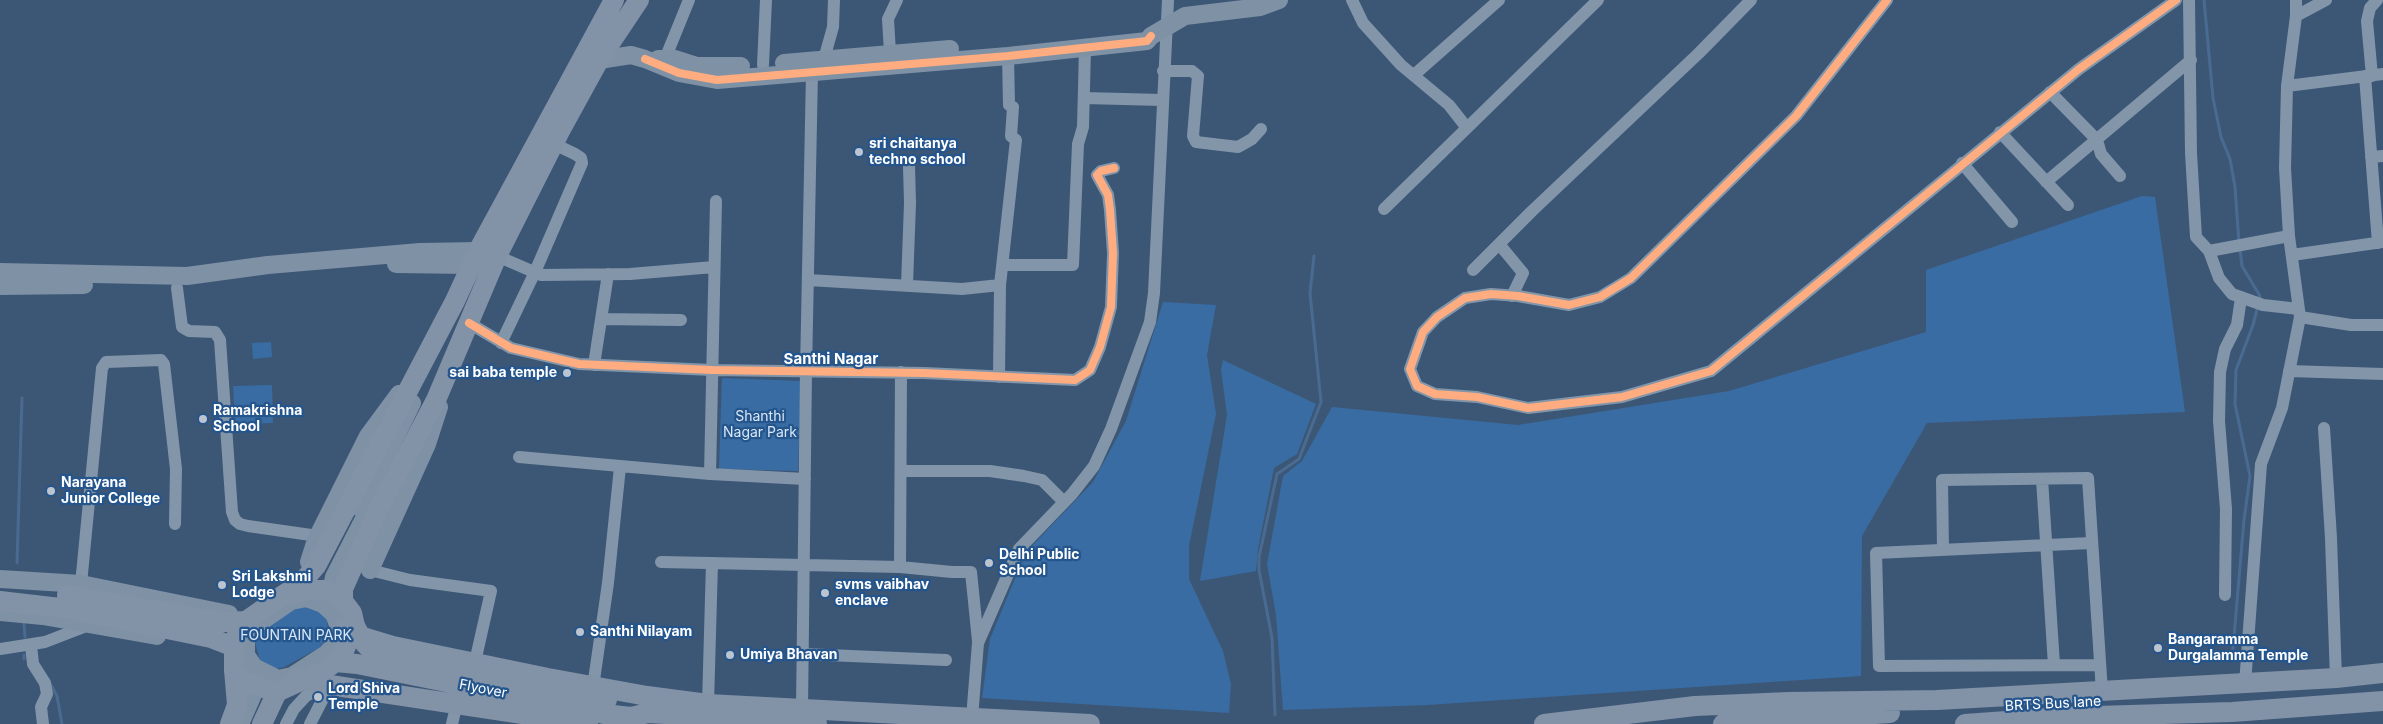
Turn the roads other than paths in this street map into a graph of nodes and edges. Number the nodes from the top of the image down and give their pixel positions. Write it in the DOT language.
graph roads {
  1 [pos="614,0"];
  2 [pos="639,0"];
  3 [pos="689,0"];
  4 [pos="766,0"];
  5 [pos="834,0"];
  6 [pos="897,0"];
  7 [pos="1168,0"];
  8 [pos="1279,0"];
  9 [pos="1352,0"];
  10 [pos="1499,0"];
  11 [pos="1598,0"];
  12 [pos="1751,0"];
  13 [pos="1887,0"];
  14 [pos="2176,0"];
  15 [pos="2189,0"];
  16 [pos="2296,0"];
  17 [pos="2326,0"];
  18 [pos="2377,0"];
  19 [pos="2296,16"];
  20 [pos="1167,25"];
  21 [pos="1151,36"];
  22 [pos="1085,48"];
  23 [pos="890,53"];
  24 [pos="1008,56"];
  25 [pos="645,59"];
  26 [pos="665,59"];
  27 [pos="824,59"];
  28 [pos="599,60"];
  29 [pos="2191,60"];
  30 [pos="764,65"];
  31 [pos="1164,71"];
  32 [pos="812,72"];
  33 [pos="1414,76"];
  34 [pos="2373,76"];
  35 [pos="2287,86"];
  36 [pos="2050,92"];
  37 [pos="1084,98"];
  38 [pos="1162,100"];
  39 [pos="1467,128"];
  40 [pos="1261,129"];
  41 [pos="2000,132"];
  42 [pos="2097,140"];
  43 [pos="554,144"];
  44 [pos="2377,156"];
  45 [pos="1962,163"];
  46 [pos="909,166"];
  47 [pos="1114,168"];
  48 [pos="2120,176"];
  49 [pos="2046,182"];
  50 [pos="716,201"];
  51 [pos="2068,206"];
  52 [pos="1384,208"];
  53 [pos="2012,222"];
  54 [pos="2290,236"];
  55 [pos="2381,243"];
  56 [pos="1499,244"];
  57 [pos="2209,251"];
  58 [pos="2292,255"];
  59 [pos="497,256"];
  60 [pos="474,258"];
  61 [pos="1004,265"];
  62 [pos="714,267"];
  63 [pos="1473,270"];
  64 [pos="0,272"];
  65 [pos="536,272"];
  66 [pos="608,274"];
  67 [pos="808,280"];
  68 [pos="1000,285"];
  69 [pos="0,286"];
  70 [pos="907,286"];
  71 [pos="177,288"];
  72 [pos="1512,296"];
  73 [pos="455,301"];
  74 [pos="2252,302"];
  75 [pos="2300,313"];
  76 [pos="472,316"];
  77 [pos="601,319"];
  78 [pos="681,320"];
  79 [pos="2383,325"];
  80 [pos="501,343"];
  81 [pos="594,365"];
  82 [pos="712,370"];
  83 [pos="2289,370"];
  84 [pos="806,371"];
  85 [pos="901,372"];
  86 [pos="2383,374"];
  87 [pos="999,377"];
  88 [pos="408,388"];
  89 [pos="436,400"];
  90 [pos="2324,428"];
  91 [pos="520,457"];
  92 [pos="620,467"];
  93 [pos="901,471"];
  94 [pos="710,474"];
  95 [pos="805,479"];
  96 [pos="2042,479"];
  97 [pos="1064,502"];
  98 [pos="175,524"];
  99 [pos="318,536"];
  100 [pos="2091,543"];
  101 [pos="2047,545"];
  102 [pos="1943,550"];
  103 [pos="309,562"];
  104 [pos="661,562"];
  105 [pos="712,563"];
  106 [pos="804,564"];
  107 [pos="900,568"];
  108 [pos="370,570"];
  109 [pos="0,579"];
  110 [pos="81,584"];
  111 [pos="0,589"];
  112 [pos="2225,594"];
  113 [pos="282,596"];
  114 [pos="307,598"];
  115 [pos="0,601"];
  116 [pos="335,604"];
  117 [pos="0,612"];
  118 [pos="256,618"];
  119 [pos="90,625"];
  120 [pos="347,628"];
  121 [pos="978,643"];
  122 [pos="31,645"];
  123 [pos="0,649"];
  124 [pos="803,654"];
  125 [pos="238,657"];
  126 [pos="946,660"];
  127 [pos="335,662"];
  128 [pos="475,662"];
  129 [pos="2054,665"];
  130 [pos="2100,665"];
  131 [pos="2383,673"];
  132 [pos="2336,678"];
  133 [pos="277,680"];
  134 [pos="2244,684"];
  135 [pos="2383,684"];
  136 [pos="330,685"];
  137 [pos="2102,692"];
  138 [pos="2383,701"];
  139 [pos="457,702"];
  140 [pos="708,704"];
  141 [pos="598,706"];
  142 [pos="802,709"];
  143 [pos="972,718"];
  144 [pos="530,720"];
  145 [pos="2060,721"];
  146 [pos="1583,722"];
  147 [pos="43,724"];
  148 [pos="230,724"];
  149 [pos="240,724"];
  150 [pos="252,724"];
  151 [pos="262,724"];
  152 [pos="286,724"];
  153 [pos="310,724"];
  154 [pos="452,724"];
  155 [pos="829,724"];
  156 [pos="1090,724"];
  157 [pos="1544,724"];
  158 [pos="1723,724"];
  159 [pos="1965,724"];
  1 -- 60 [label="main road"];
  2 -- 28 [label="main road"];
  3 -- 26 [label="street"];
  4 -- 30 [label="street"];
  5 -- 27 [label="street"];
  6 -- 23 [label="street"];
  7 -- 20 [label="street"];
  8 -- 20 [label="street"];
  9 -- 33 [label="street"];
  10 -- 33 [label="street"];
  11 -- 39 [label="street"];
  12 -- 56 [label="street"];
  13 -- 72 [label="street"];
  14 -- 36 [label="street"];
  15 -- 29 [label="street"];
  16 -- 19 [label="street"];
  17 -- 19 [label="street"];
  18 -- 34 [label="street"];
  19 -- 35 [label="street"];
  20 -- 21 [label="street"];
  20 -- 31 [label="street"];
  21 -- 22 [label="street"];
  21 -- 23 [label="street"];
  22 -- 24 [label="street"];
  22 -- 37 [label="street"];
  23 -- 27 [label="street"];
  24 -- 32 [label="street"];
  24 -- 61 [label="street"];
  25 -- 26 [label="street"];
  25 -- 28 [label="street"];
  25 -- 32 [label="street"];
  26 -- 30 [label="street"];
  27 -- 30 [label="street"];
  27 -- 32 [label="street"];
  28 -- 43 [label="main road"];
  29 -- 42 [label="street"];
  29 -- 57 [label="street"];
  31 -- 38 [label="street"];
  31 -- 40 [label="street"];
  32 -- 67 [label="street"];
  33 -- 39 [label="street"];
  34 -- 35 [label="street"];
  34 -- 44 [label="street"];
  35 -- 54 [label="street"];
  36 -- 41 [label="street"];
  36 -- 42 [label="street"];
  37 -- 38 [label="street"];
  37 -- 61 [label="street"];
  38 -- 97 [label="street"];
  39 -- 52 [label="street"];
  41 -- 45 [label="street"];
  41 -- 49 [label="street"];
  42 -- 48 [label="street"];
  42 -- 49 [label="street"];
  43 -- 59 [label="main road"];
  43 -- 65 [label="street"];
  44 -- 55 [label="street"];
  45 -- 53 [label="street"];
  45 -- 72 [label="street"];
  46 -- 70 [label="street"];
  47 -- 87 [label="street"];
  49 -- 51 [label="street"];
  50 -- 62 [label="street"];
  54 -- 57 [label="street"];
  54 -- 58 [label="street"];
  55 -- 58 [label="street"];
  56 -- 63 [label="street"];
  56 -- 72 [label="street"];
  57 -- 74 [label="street"];
  58 -- 75 [label="street"];
  59 -- 65 [label="street"];
  59 -- 76 [label="main road"];
  60 -- 64 [label="street"];
  60 -- 71 [label="street"];
  60 -- 73 [label="main road"];
  61 -- 68 [label="street"];
  62 -- 66 [label="street"];
  62 -- 82 [label="street"];
  65 -- 66 [label="street"];
  65 -- 80 [label="street"];
  66 -- 77 [label="street"];
  67 -- 70 [label="street"];
  67 -- 84 [label="street"];
  68 -- 70 [label="street"];
  68 -- 87 [label="street"];
  69 -- 71 [label="street"];
  71 -- 99 [label="street"];
  73 -- 88 [label="main road"];
  73 -- 114 [label="street"];
  74 -- 75 [label="street"];
  74 -- 112 [label="street"];
  75 -- 79 [label="street"];
  75 -- 83 [label="street"];
  76 -- 80 [label="street"];
  76 -- 89 [label="main road"];
  76 -- 116 [label="street"];
  77 -- 78 [label="street"];
  77 -- 81 [label="street"];
  80 -- 81 [label="street"];
  81 -- 82 [label="street"];
  82 -- 84 [label="street"];
  82 -- 94 [label="street"];
  83 -- 86 [label="street"];
  83 -- 134 [label="street"];
  84 -- 85 [label="street"];
  84 -- 95 [label="street"];
  85 -- 87 [label="street"];
  85 -- 93 [label="street"];
  88 -- 99 [label="street"];
  88 -- 113 [label="main road"];
  89 -- 108 [label="street"];
  89 -- 116 [label="main road"];
  90 -- 132 [label="street"];
  91 -- 92 [label="street"];
  92 -- 94 [label="street"];
  92 -- 141 [label="street"];
  93 -- 97 [label="street"];
  93 -- 107 [label="street"];
  94 -- 95 [label="street"];
  95 -- 106 [label="street"];
  96 -- 100 [label="street"];
  96 -- 101 [label="street"];
  96 -- 102 [label="street"];
  97 -- 121 [label="street"];
  98 -- 110 [label="street"];
  99 -- 103 [label="street"];
  100 -- 101 [label="street"];
  100 -- 130 [label="street"];
  101 -- 102 [label="street"];
  101 -- 129 [label="street"];
  102 -- 129 [label="street"];
  104 -- 105 [label="street"];
  105 -- 106 [label="street"];
  105 -- 140 [label="street"];
  106 -- 107 [label="street"];
  106 -- 124 [label="street"];
  107 -- 121 [label="street"];
  108 -- 128 [label="street"];
  109 -- 110 [label="street"];
  110 -- 118 [label="street"];
  111 -- 118 [label="main road"];
  113 -- 116 [label="main road, bridge"];
  113 -- 118 [label="main road, bridge"];
  114 -- 116 [label="street"];
  114 -- 118 [label="street"];
  115 -- 125 [label="main road"];
  116 -- 120 [label="main road, Flyover"];
  117 -- 119 [label="street"];
  118 -- 125 [label="main road"];
  119 -- 122 [label="street"];
  119 -- 125 [label="street"];
  120 -- 127 [label="main road, bridge"];
  120 -- 128 [label="main road"];
  120 -- 133 [label="street"];
  120 -- 141 [label="main road, Flyover, bridge"];
  121 -- 143 [label="street"];
  122 -- 123 [label="street"];
  122 -- 147 [label="street"];
  124 -- 126 [label="street"];
  124 -- 142 [label="street"];
  125 -- 133 [label="main road, bridge"];
  125 -- 148 [label="main road"];
  127 -- 133 [label="main road, bridge"];
  127 -- 141 [label="main road, Flyover"];
  128 -- 141 [label="main road"];
  129 -- 130 [label="street"];
  130 -- 137 [label="street"];
  131 -- 132 [label="main road"];
  132 -- 134 [label="main road"];
  133 -- 136 [label="main road"];
  133 -- 149 [label="street"];
  133 -- 150 [label="street"];
  133 -- 151 [label="main road"];
  134 -- 137 [label="main road"];
  135 -- 158 [label="main road, BRTS Bus lane"];
  136 -- 139 [label="main road"];
  136 -- 152 [label="street"];
  136 -- 153 [label="street"];
  137 -- 146 [label="main road"];
  138 -- 145 [label="main road"];
  139 -- 144 [label="main road"];
  139 -- 154 [label="street"];
  140 -- 141 [label="main road"];
  140 -- 142 [label="main road"];
  141 -- 144 [label="main road"];
  141 -- 155 [label="main road, Flyover"];
  142 -- 143 [label="main road"];
  143 -- 156 [label="main road"];
  145 -- 159 [label="main road"];
  146 -- 157 [label="main road"];
}
